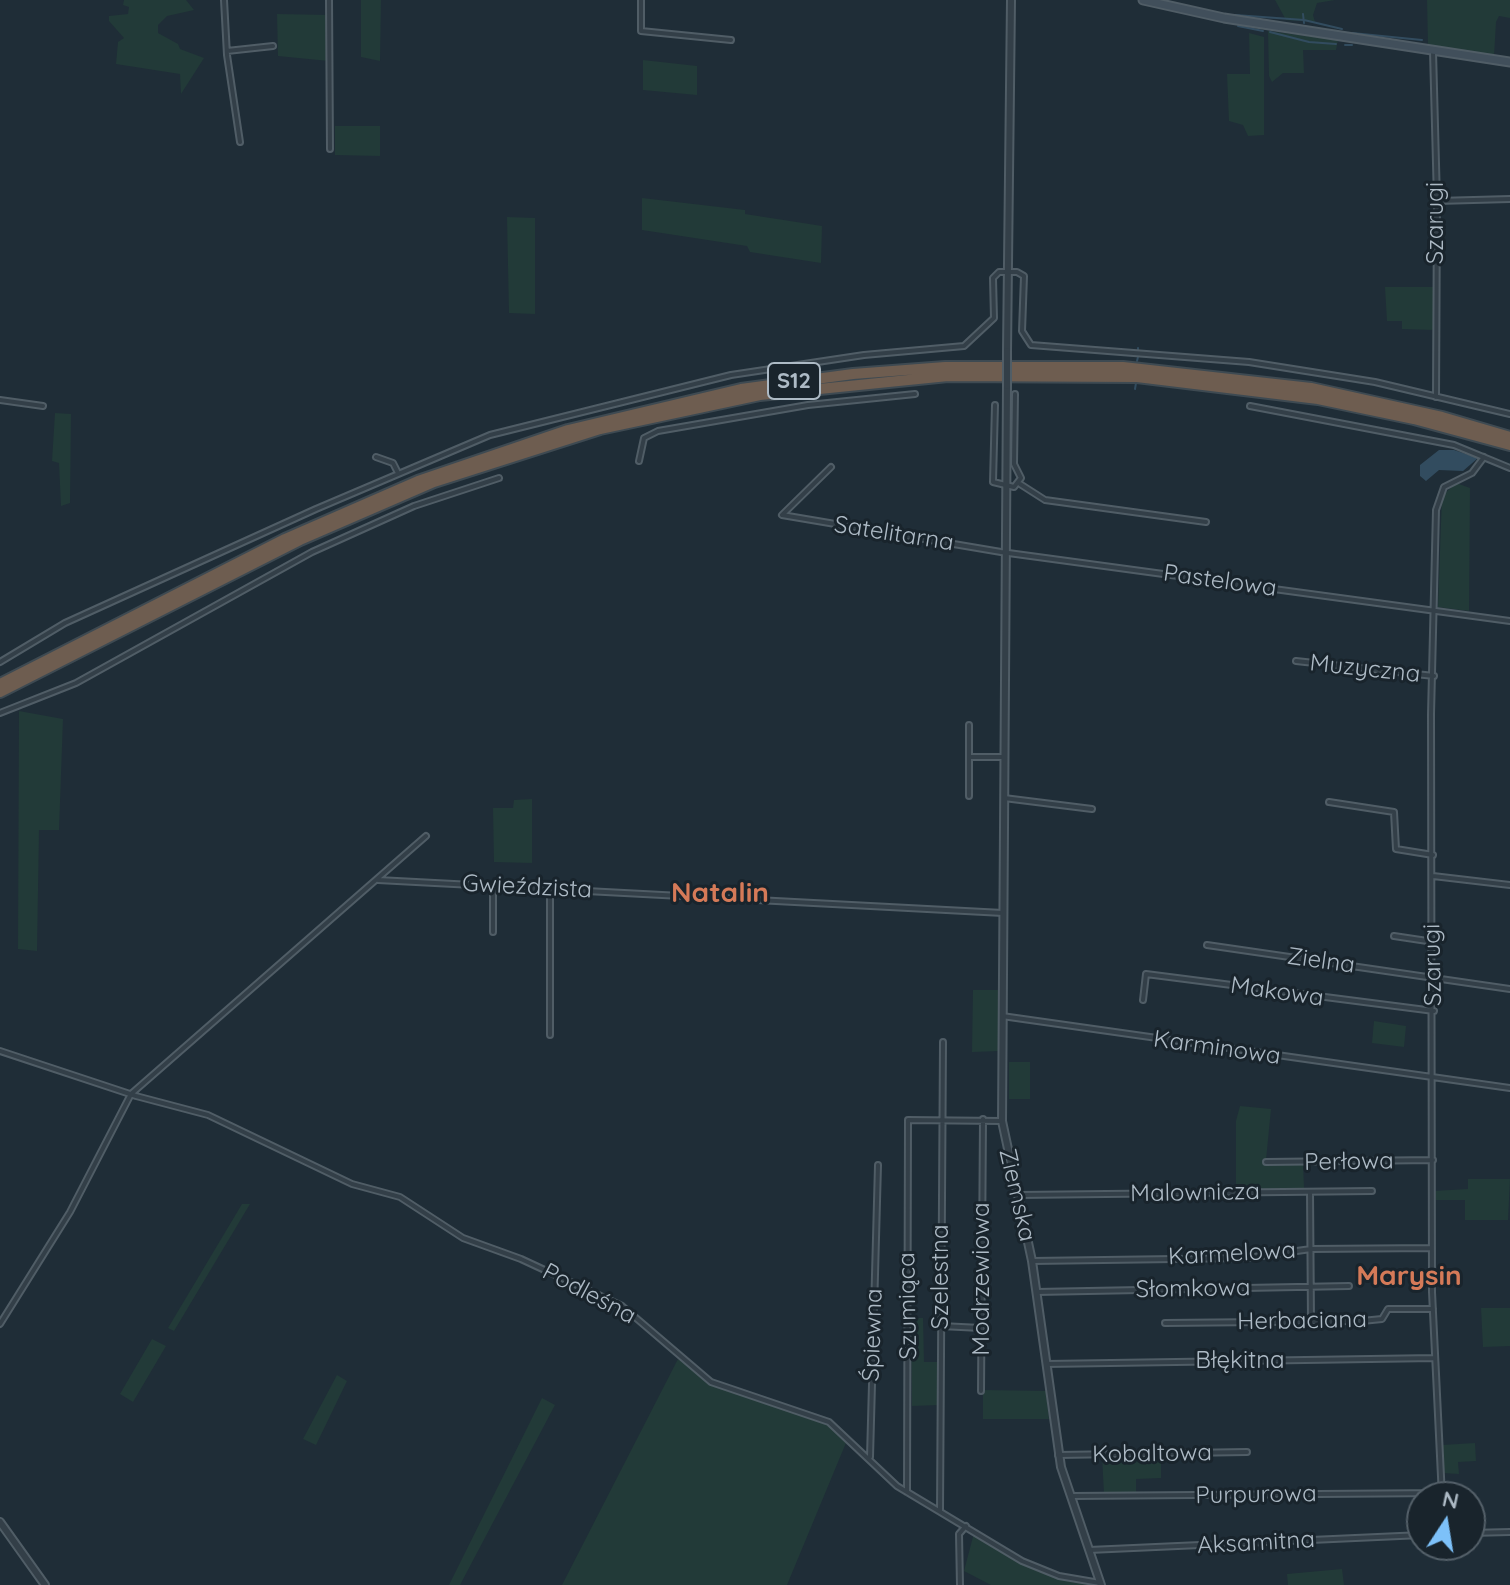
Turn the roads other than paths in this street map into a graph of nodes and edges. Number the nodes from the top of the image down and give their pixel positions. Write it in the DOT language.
graph roads {
  1 [pos="224,0"];
  2 [pos="329,0"];
  3 [pos="641,0"];
  4 [pos="1011,0"];
  5 [pos="1143,0"];
  6 [pos="731,40"];
  7 [pos="273,46"];
  8 [pos="227,51"];
  9 [pos="1433,51"];
  10 [pos="1510,62"];
  11 [pos="240,142"];
  12 [pos="330,149"];
  13 [pos="1510,199"];
  14 [pos="1437,201"];
  15 [pos="1007,271"];
  16 [pos="915,394"];
  17 [pos="1015,394"];
  18 [pos="1436,397"];
  19 [pos="0,400"];
  20 [pos="995,405"];
  21 [pos="43,406"];
  22 [pos="1250,406"];
  23 [pos="1510,414"];
  24 [pos="1510,437"];
  25 [pos="1510,445"];
  26 [pos="376,457"];
  27 [pos="1484,457"];
  28 [pos="639,461"];
  29 [pos="831,467"];
  30 [pos="1510,468"];
  31 [pos="398,473"];
  32 [pos="499,478"];
  33 [pos="1020,484"];
  34 [pos="1007,486"];
  35 [pos="1206,522"];
  36 [pos="1006,552"];
  37 [pos="1434,610"];
  38 [pos="1510,621"];
  39 [pos="117,629"];
  40 [pos="1296,661"];
  41 [pos="0,662"];
  42 [pos="39,668"];
  43 [pos="1434,676"];
  44 [pos="0,684"];
  45 [pos="0,692"];
  46 [pos="0,713"];
  47 [pos="969,725"];
  48 [pos="969,757"];
  49 [pos="1004,757"];
  50 [pos="969,796"];
  51 [pos="1004,798"];
  52 [pos="1329,802"];
  53 [pos="1092,809"];
  54 [pos="426,836"];
  55 [pos="1433,855"];
  56 [pos="1433,876"];
  57 [pos="376,880"];
  58 [pos="1510,885"];
  59 [pos="493,886"];
  60 [pos="550,888"];
  61 [pos="1003,913"];
  62 [pos="493,932"];
  63 [pos="1394,936"];
  64 [pos="1434,942"];
  65 [pos="1207,945"];
  66 [pos="1434,978"];
  67 [pos="1510,989"];
  68 [pos="1143,1000"];
  69 [pos="1434,1011"];
  70 [pos="1002,1016"];
  71 [pos="550,1035"];
  72 [pos="943,1042"];
  73 [pos="0,1051"];
  74 [pos="1433,1078"];
  75 [pos="1510,1088"];
  76 [pos="131,1094"];
  77 [pos="983,1119"];
  78 [pos="942,1120"];
  79 [pos="1002,1121"];
  80 [pos="1433,1160"];
  81 [pos="1266,1162"];
  82 [pos="878,1165"];
  83 [pos="1310,1191"];
  84 [pos="1372,1191"];
  85 [pos="1018,1195"];
  86 [pos="1432,1248"];
  87 [pos="1311,1249"];
  88 [pos="1032,1261"];
  89 [pos="1311,1286"];
  90 [pos="1349,1286"];
  91 [pos="1036,1292"];
  92 [pos="1433,1309"];
  93 [pos="1311,1322"];
  94 [pos="1165,1323"];
  95 [pos="0,1324"];
  96 [pos="941,1326"];
  97 [pos="981,1328"];
  98 [pos="1435,1358"];
  99 [pos="1046,1364"];
  100 [pos="981,1391"];
  101 [pos="1247,1452"];
  102 [pos="1058,1455"];
  103 [pos="870,1457"];
  104 [pos="1441,1481"];
  105 [pos="907,1492"];
  106 [pos="1406,1495"];
  107 [pos="1070,1496"];
  108 [pos="940,1511"];
  109 [pos="957,1521"];
  110 [pos="0,1522"];
  111 [pos="966,1526"];
  112 [pos="1510,1532"];
  113 [pos="1486,1533"];
  114 [pos="959,1534"];
  115 [pos="1406,1536"];
  116 [pos="1089,1550"];
  117 [pos="1100,1584"];
  118 [pos="45,1585"];
  119 [pos="960,1585"];
  1 -- 8 [label="street"];
  2 -- 12 [label="street"];
  3 -- 6 [label="street"];
  4 -- 15 [label="street, Ziemska"];
  5 -- 9 [label="main road"];
  7 -- 8 [label="street"];
  8 -- 11 [label="street"];
  9 -- 10 [label="main road"];
  9 -- 14 [label="street, Szarugi"];
  13 -- 14 [label="street"];
  14 -- 18 [label="street, Szarugi"];
  15 -- 18 [label="street"];
  15 -- 31 [label="street"];
  15 -- 34 [label="street, Ziemska, bridge"];
  16 -- 28 [label="street"];
  17 -- 33 [label="street"];
  18 -- 23 [label="street"];
  19 -- 21 [label="street"];
  20 -- 34 [label="street"];
  22 -- 27 [label="street"];
  24 -- 39 [label="highway, S12"];
  25 -- 39 [label="highway, S12"];
  26 -- 31 [label="street"];
  27 -- 30 [label="street"];
  27 -- 37 [label="street, Szarugi"];
  29 -- 36 [label="street, Satelitarna"];
  31 -- 41 [label="street"];
  32 -- 46 [label="street"];
  33 -- 34 [label="street"];
  33 -- 35 [label="street"];
  34 -- 36 [label="street, Ziemska"];
  36 -- 37 [label="street, Pastelowa"];
  36 -- 49 [label="street, Ziemska"];
  37 -- 38 [label="street, Pastelowa"];
  37 -- 43 [label="street, Szarugi"];
  39 -- 42 [label="highway, S12"];
  40 -- 43 [label="street, Muzyczna"];
  42 -- 44 [label="highway, S12"];
  42 -- 45 [label="highway, S12"];
  43 -- 55 [label="street, Szarugi"];
  47 -- 48 [label="street"];
  48 -- 49 [label="street"];
  48 -- 50 [label="street"];
  49 -- 51 [label="street, Ziemska"];
  51 -- 53 [label="street"];
  51 -- 61 [label="street, Ziemska"];
  52 -- 55 [label="street"];
  54 -- 57 [label="street"];
  55 -- 56 [label="street, Szarugi"];
  56 -- 58 [label="street"];
  56 -- 64 [label="street, Szarugi"];
  57 -- 59 [label="street, Gwieździsta"];
  57 -- 76 [label="street"];
  59 -- 60 [label="street, Gwieździsta"];
  59 -- 62 [label="street"];
  60 -- 61 [label="street, Gwieździsta"];
  60 -- 71 [label="street"];
  61 -- 70 [label="street, Ziemska"];
  63 -- 64 [label="street"];
  64 -- 66 [label="street, Szarugi"];
  65 -- 66 [label="street, Zielna"];
  66 -- 67 [label="street, Zielna"];
  66 -- 69 [label="street, Szarugi"];
  68 -- 69 [label="street, Makowa"];
  69 -- 74 [label="street, Szarugi"];
  70 -- 74 [label="street, Karminowa"];
  70 -- 79 [label="street, Ziemska"];
  72 -- 78 [label="street, Szelestna"];
  73 -- 76 [label="street, Podleśna"];
  74 -- 75 [label="street, Karminowa"];
  74 -- 80 [label="street, Szarugi"];
  76 -- 95 [label="street"];
  76 -- 103 [label="street, Podleśna"];
  77 -- 78 [label="street"];
  77 -- 79 [label="street"];
  77 -- 97 [label="street, Modrzewiowa"];
  78 -- 96 [label="street, Szelestna"];
  78 -- 105 [label="street, Szumiąca"];
  79 -- 85 [label="street, Ziemska"];
  80 -- 81 [label="street, Perłowa"];
  80 -- 86 [label="street, Szarugi"];
  82 -- 103 [label="street, Śpiewna"];
  83 -- 84 [label="street, Malownicza"];
  83 -- 85 [label="street, Malownicza"];
  83 -- 87 [label="street"];
  85 -- 88 [label="street, Ziemska"];
  86 -- 87 [label="street, Karmelowa"];
  86 -- 92 [label="street, Szarugi"];
  87 -- 88 [label="street, Karmelowa"];
  87 -- 89 [label="street"];
  88 -- 91 [label="street, Ziemska"];
  89 -- 90 [label="street, Słomkowa"];
  89 -- 91 [label="street, Słomkowa"];
  89 -- 93 [label="street"];
  91 -- 99 [label="street, Ziemska"];
  92 -- 93 [label="street, Herbaciana"];
  92 -- 98 [label="street, Szarugi"];
  93 -- 94 [label="street, Herbaciana"];
  96 -- 97 [label="street"];
  96 -- 108 [label="street, Szelestna"];
  97 -- 100 [label="street, Modrzewiowa"];
  98 -- 99 [label="street, Błękitna"];
  98 -- 104 [label="street, Szarugi"];
  99 -- 102 [label="street, Ziemska"];
  101 -- 102 [label="street, Kobaltowa"];
  102 -- 107 [label="street, Ziemska"];
  103 -- 105 [label="street, Podleśna"];
  105 -- 108 [label="street, Podleśna"];
  106 -- 107 [label="street, Purpurowa"];
  107 -- 116 [label="street, Ziemska"];
  108 -- 109 [label="street, Podleśna"];
  109 -- 111 [label="street, Podleśna"];
  109 -- 114 [label="street"];
  110 -- 118 [label="street"];
  111 -- 114 [label="street"];
  111 -- 117 [label="street, Podleśna"];
  112 -- 113 [label="street"];
  114 -- 119 [label="street"];
  115 -- 116 [label="street, Aksamitna"];
  116 -- 117 [label="street, Ziemska"];
}
